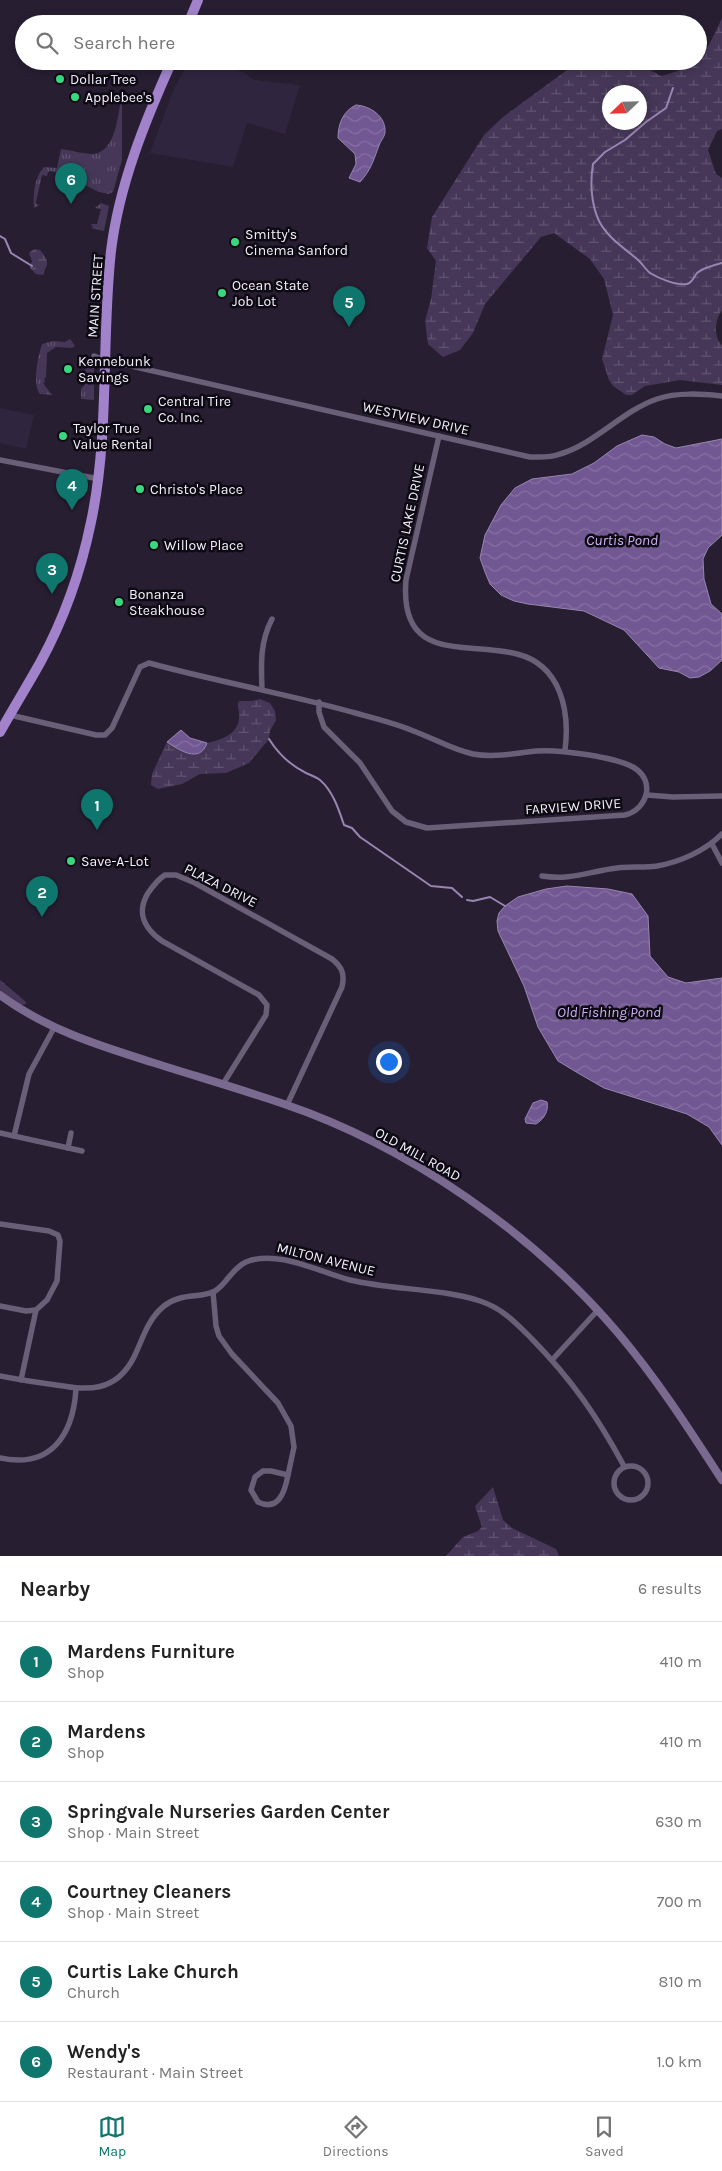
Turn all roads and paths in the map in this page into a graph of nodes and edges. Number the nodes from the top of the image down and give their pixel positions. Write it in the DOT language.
graph roads {
  1 [pos="198,0"];
  2 [pos="192,15"];
  3 [pos="168,70"];
  4 [pos="94,356"];
  5 [pos="105,360"];
  6 [pos="722,396"];
  7 [pos="439,436"];
  8 [pos="0,460"];
  9 [pos="99,479"];
  10 [pos="272,619"];
  11 [pos="262,689"];
  12 [pos="319,702"];
  13 [pos="10,715"];
  14 [pos="0,732"];
  15 [pos="565,750"];
  16 [pos="647,795"];
  17 [pos="722,796"];
  18 [pos="722,834"];
  19 [pos="712,844"];
  20 [pos="722,863"];
  21 [pos="542,876"];
  22 [pos="0,995"];
  23 [pos="54,1028"];
  24 [pos="223,1084"];
  25 [pos="287,1105"];
  26 [pos="0,1133"];
  27 [pos="72,1133"];
  28 [pos="14,1136"];
  29 [pos="68,1148"];
  30 [pos="82,1151"];
  31 [pos="0,1224"];
  32 [pos="213,1292"];
  33 [pos="0,1306"];
  34 [pos="36,1310"];
  35 [pos="598,1310"];
  36 [pos="552,1360"];
  37 [pos="0,1376"];
  38 [pos="21,1380"];
  39 [pos="76,1389"];
  40 [pos="0,1458"];
  41 [pos="624,1466"];
  42 [pos="288,1475"];
  43 [pos="722,1480"];
  1 -- 2 [label="highway"];
  3 -- 5 [label="highway, MAIN STREET"];
  4 -- 5 [label="street, WESTVIEW DRIVE"];
  5 -- 7 [label="street, WESTVIEW DRIVE"];
  5 -- 9 [label="highway, MAIN STREET"];
  6 -- 7 [label="street, WESTVIEW DRIVE"];
  7 -- 15 [label="street, CURTIS LAKE DRIVE"];
  8 -- 9 [label="street"];
  9 -- 13 [label="highway, MAIN STREET"];
  10 -- 11 [label="street"];
  11 -- 12 [label="street"];
  11 -- 13 [label="street"];
  12 -- 15 [label="street"];
  12 -- 16 [label="street, FARVIEW DRIVE"];
  13 -- 14 [label="highway, MAIN STREET"];
  15 -- 16 [label="street"];
  16 -- 17 [label="street"];
  18 -- 19 [label="street"];
  19 -- 20 [label="street"];
  19 -- 21 [label="street"];
  22 -- 23 [label="street, OLD MILL ROAD"];
  23 -- 24 [label="street, OLD MILL ROAD"];
  23 -- 28 [label="street"];
  24 -- 25 [label="street, OLD MILL ROAD"];
  24 -- 25 [label="street, PLAZA DRIVE"];
  25 -- 35 [label="street, OLD MILL ROAD"];
  26 -- 28 [label="street"];
  27 -- 29 [label="street"];
  28 -- 29 [label="street"];
  29 -- 30 [label="street"];
  31 -- 34 [label="street"];
  32 -- 36 [label="street, MILTON AVENUE"];
  32 -- 39 [label="street"];
  32 -- 42 [label="street"];
  33 -- 34 [label="street"];
  34 -- 38 [label="street"];
  35 -- 36 [label="street"];
  35 -- 43 [label="street, OLD MILL ROAD"];
  36 -- 41 [label="street, MILTON AVENUE"];
  37 -- 38 [label="street"];
  38 -- 39 [label="street"];
  39 -- 40 [label="street"];
  41 -- 41 [label="street"];
  42 -- 42 [label="street"];
}
